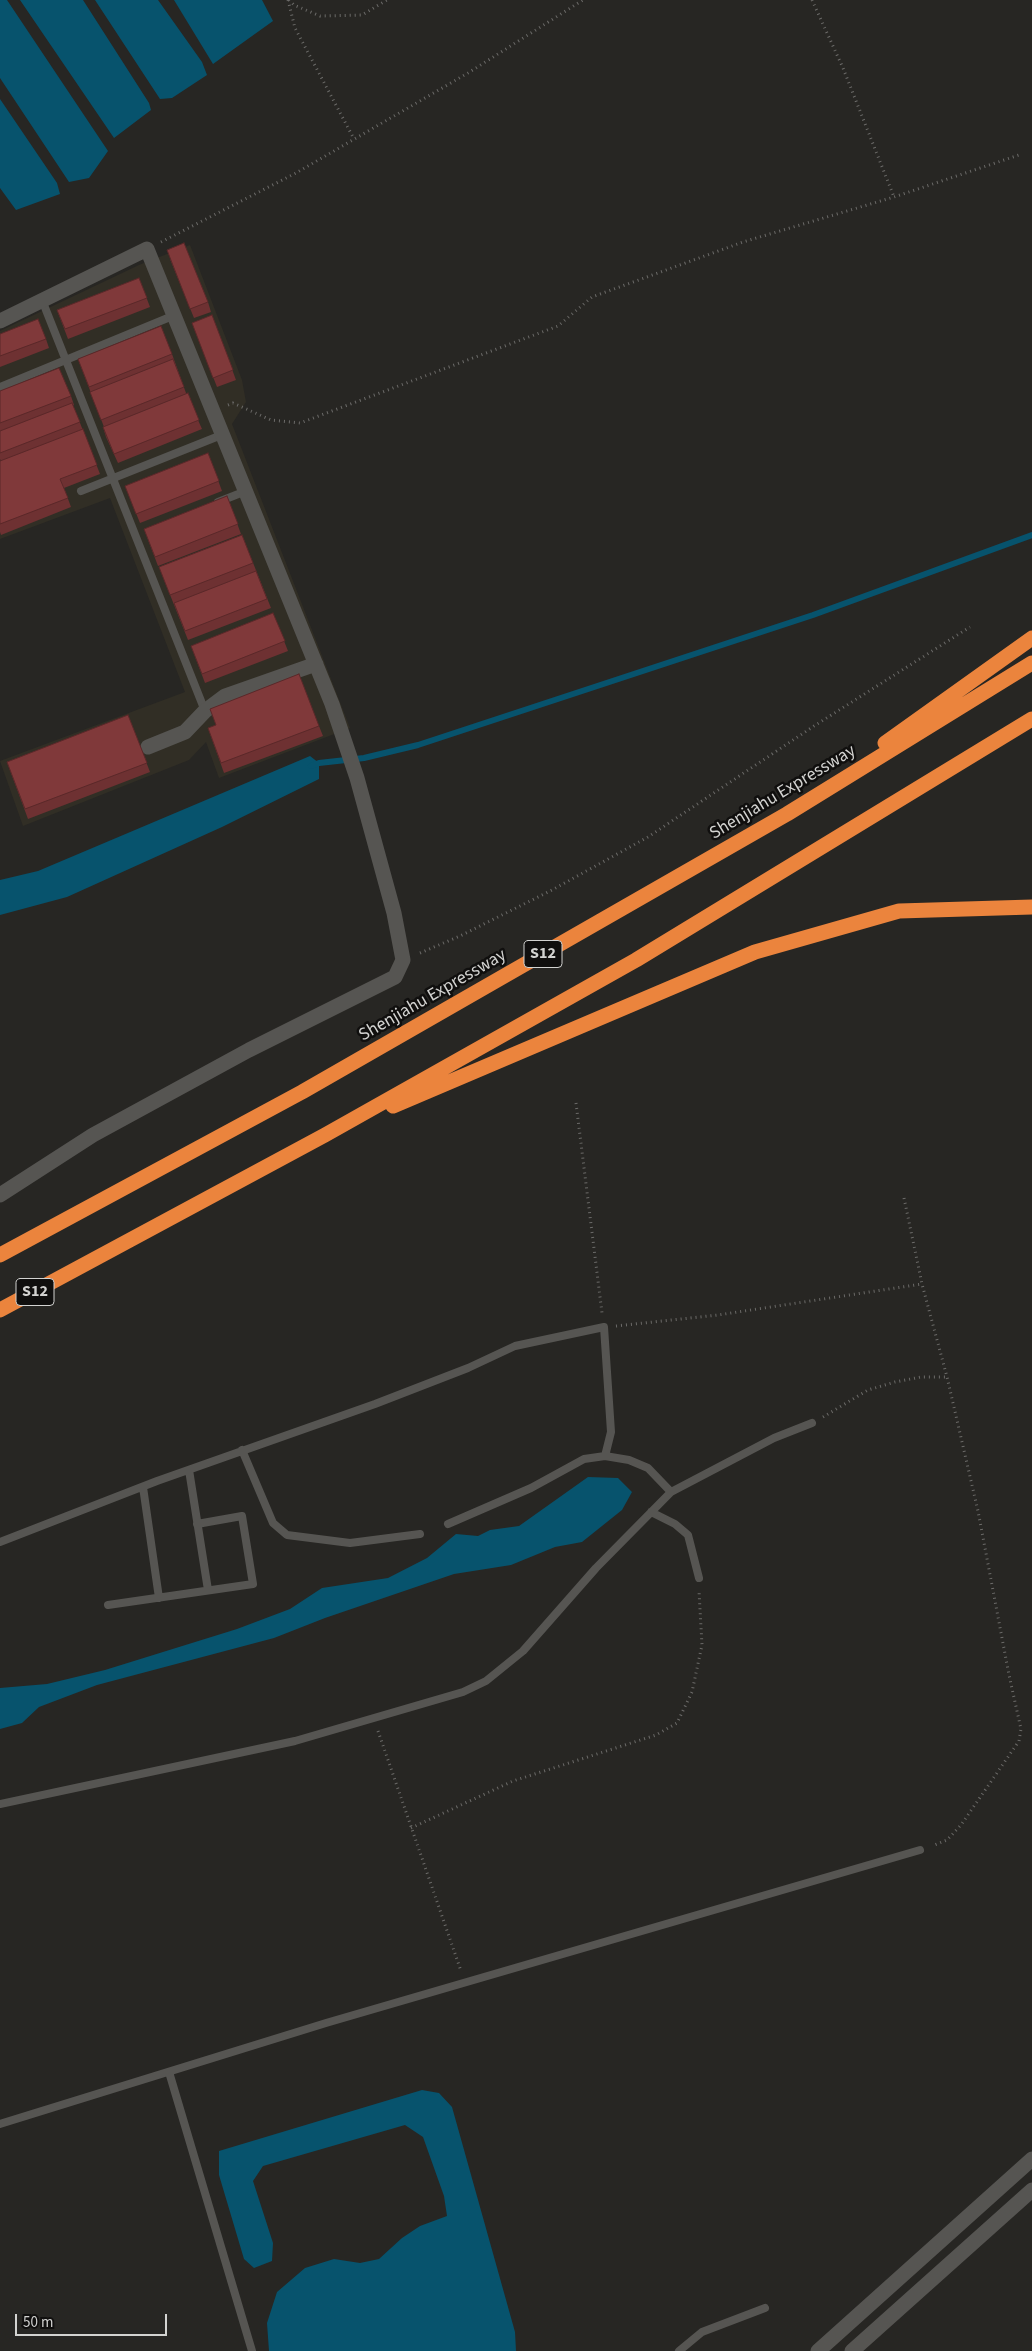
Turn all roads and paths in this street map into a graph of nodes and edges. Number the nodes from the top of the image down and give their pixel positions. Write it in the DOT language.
graph roads {
  1 [pos="289,0"];
  2 [pos="387,0"];
  3 [pos="582,0"];
  4 [pos="812,0"];
  5 [pos="354,139"];
  6 [pos="1018,155"];
  7 [pos="894,196"];
  8 [pos="147,249"];
  9 [pos="42,300"];
  10 [pos="175,315"];
  11 [pos="0,321"];
  12 [pos="66,360"];
  13 [pos="0,387"];
  14 [pos="214,411"];
  15 [pos="224,434"];
  16 [pos="112,479"];
  17 [pos="81,491"];
  18 [pos="246,491"];
  19 [pos="212,504"];
  20 [pos="143,531"];
  21 [pos="134,534"];
  22 [pos="970,627"];
  23 [pos="1032,638"];
  24 [pos="1032,662"];
  25 [pos="316,664"];
  26 [pos="205,711"];
  27 [pos="1032,719"];
  28 [pos="148,747"];
  29 [pos="786,814"];
  30 [pos="1032,907"];
  31 [pos="403,960"];
  32 [pos="576,1103"];
  33 [pos="325,1135"];
  34 [pos="0,1195"];
  35 [pos="904,1198"];
  36 [pos="0,1255"];
  37 [pos="922,1284"];
  38 [pos="0,1310"];
  39 [pos="604,1327"];
  40 [pos="947,1377"];
  41 [pos="812,1424"];
  42 [pos="242,1450"];
  43 [pos="605,1456"];
  44 [pos="189,1470"];
  45 [pos="143,1487"];
  46 [pos="671,1492"];
  47 [pos="651,1512"];
  48 [pos="197,1524"];
  49 [pos="448,1524"];
  50 [pos="420,1534"];
  51 [pos="0,1542"];
  52 [pos="699,1578"];
  53 [pos="208,1590"];
  54 [pos="159,1598"];
  55 [pos="108,1605"];
  56 [pos="373,1719"];
  57 [pos="0,1804"];
  58 [pos="411,1828"];
  59 [pos="920,1850"];
  60 [pos="465,1982"];
  61 [pos="169,2072"];
  62 [pos="0,2124"];
  63 [pos="1032,2159"];
  64 [pos="1032,2190"];
  65 [pos="765,2308"];
  66 [pos="252,2351"];
  67 [pos="679,2351"];
  68 [pos="818,2351"];
  69 [pos="852,2351"];
  1 -- 2 [label="path"];
  1 -- 5 [label="path"];
  3 -- 5 [label="path"];
  4 -- 7 [label="path"];
  5 -- 8 [label="path"];
  6 -- 7 [label="path"];
  7 -- 14 [label="path"];
  8 -- 9 [label="street"];
  8 -- 10 [label="street"];
  9 -- 11 [label="street"];
  9 -- 12 [label="lane"];
  10 -- 12 [label="lane"];
  10 -- 14 [label="street"];
  12 -- 13 [label="lane"];
  12 -- 16 [label="lane"];
  14 -- 15 [label="street"];
  15 -- 16 [label="lane"];
  15 -- 18 [label="street"];
  16 -- 17 [label="lane"];
  16 -- 21 [label="lane"];
  18 -- 19 [label="lane"];
  18 -- 25 [label="street"];
  20 -- 21 [label="lane"];
  21 -- 26 [label="lane"];
  22 -- 31 [label="path"];
  23 -- 29 [label="highway"];
  24 -- 29 [label="highway, Shenjiahu Expressway / S12"];
  25 -- 26 [label="street"];
  25 -- 31 [label="street"];
  26 -- 28 [label="street"];
  27 -- 33 [label="highway, S12"];
  29 -- 36 [label="highway, Shenjiahu Expressway / S12"];
  30 -- 33 [label="highway"];
  31 -- 34 [label="street"];
  32 -- 39 [label="path"];
  33 -- 38 [label="highway, S12"];
  35 -- 37 [label="path"];
  37 -- 39 [label="path"];
  37 -- 40 [label="path"];
  39 -- 42 [label="lane"];
  39 -- 43 [label="lane"];
  40 -- 41 [label="path"];
  40 -- 59 [label="path"];
  41 -- 46 [label="lane"];
  42 -- 44 [label="lane"];
  42 -- 50 [label="lane"];
  43 -- 46 [label="lane"];
  43 -- 49 [label="lane"];
  44 -- 45 [label="lane"];
  44 -- 48 [label="lane"];
  45 -- 51 [label="lane"];
  45 -- 54 [label="lane"];
  46 -- 47 [label="lane"];
  47 -- 52 [label="lane"];
  47 -- 56 [label="lane"];
  48 -- 53 [label="lane"];
  48 -- 53 [label="lane"];
  52 -- 58 [label="path"];
  53 -- 54 [label="lane"];
  54 -- 55 [label="lane"];
  56 -- 57 [label="lane"];
  56 -- 58 [label="path"];
  58 -- 60 [label="path"];
  59 -- 60 [label="lane"];
  60 -- 61 [label="lane"];
  61 -- 62 [label="lane"];
  61 -- 66 [label="lane"];
  63 -- 68 [label="street"];
  64 -- 69 [label="street"];
  65 -- 67 [label="lane"];
}
